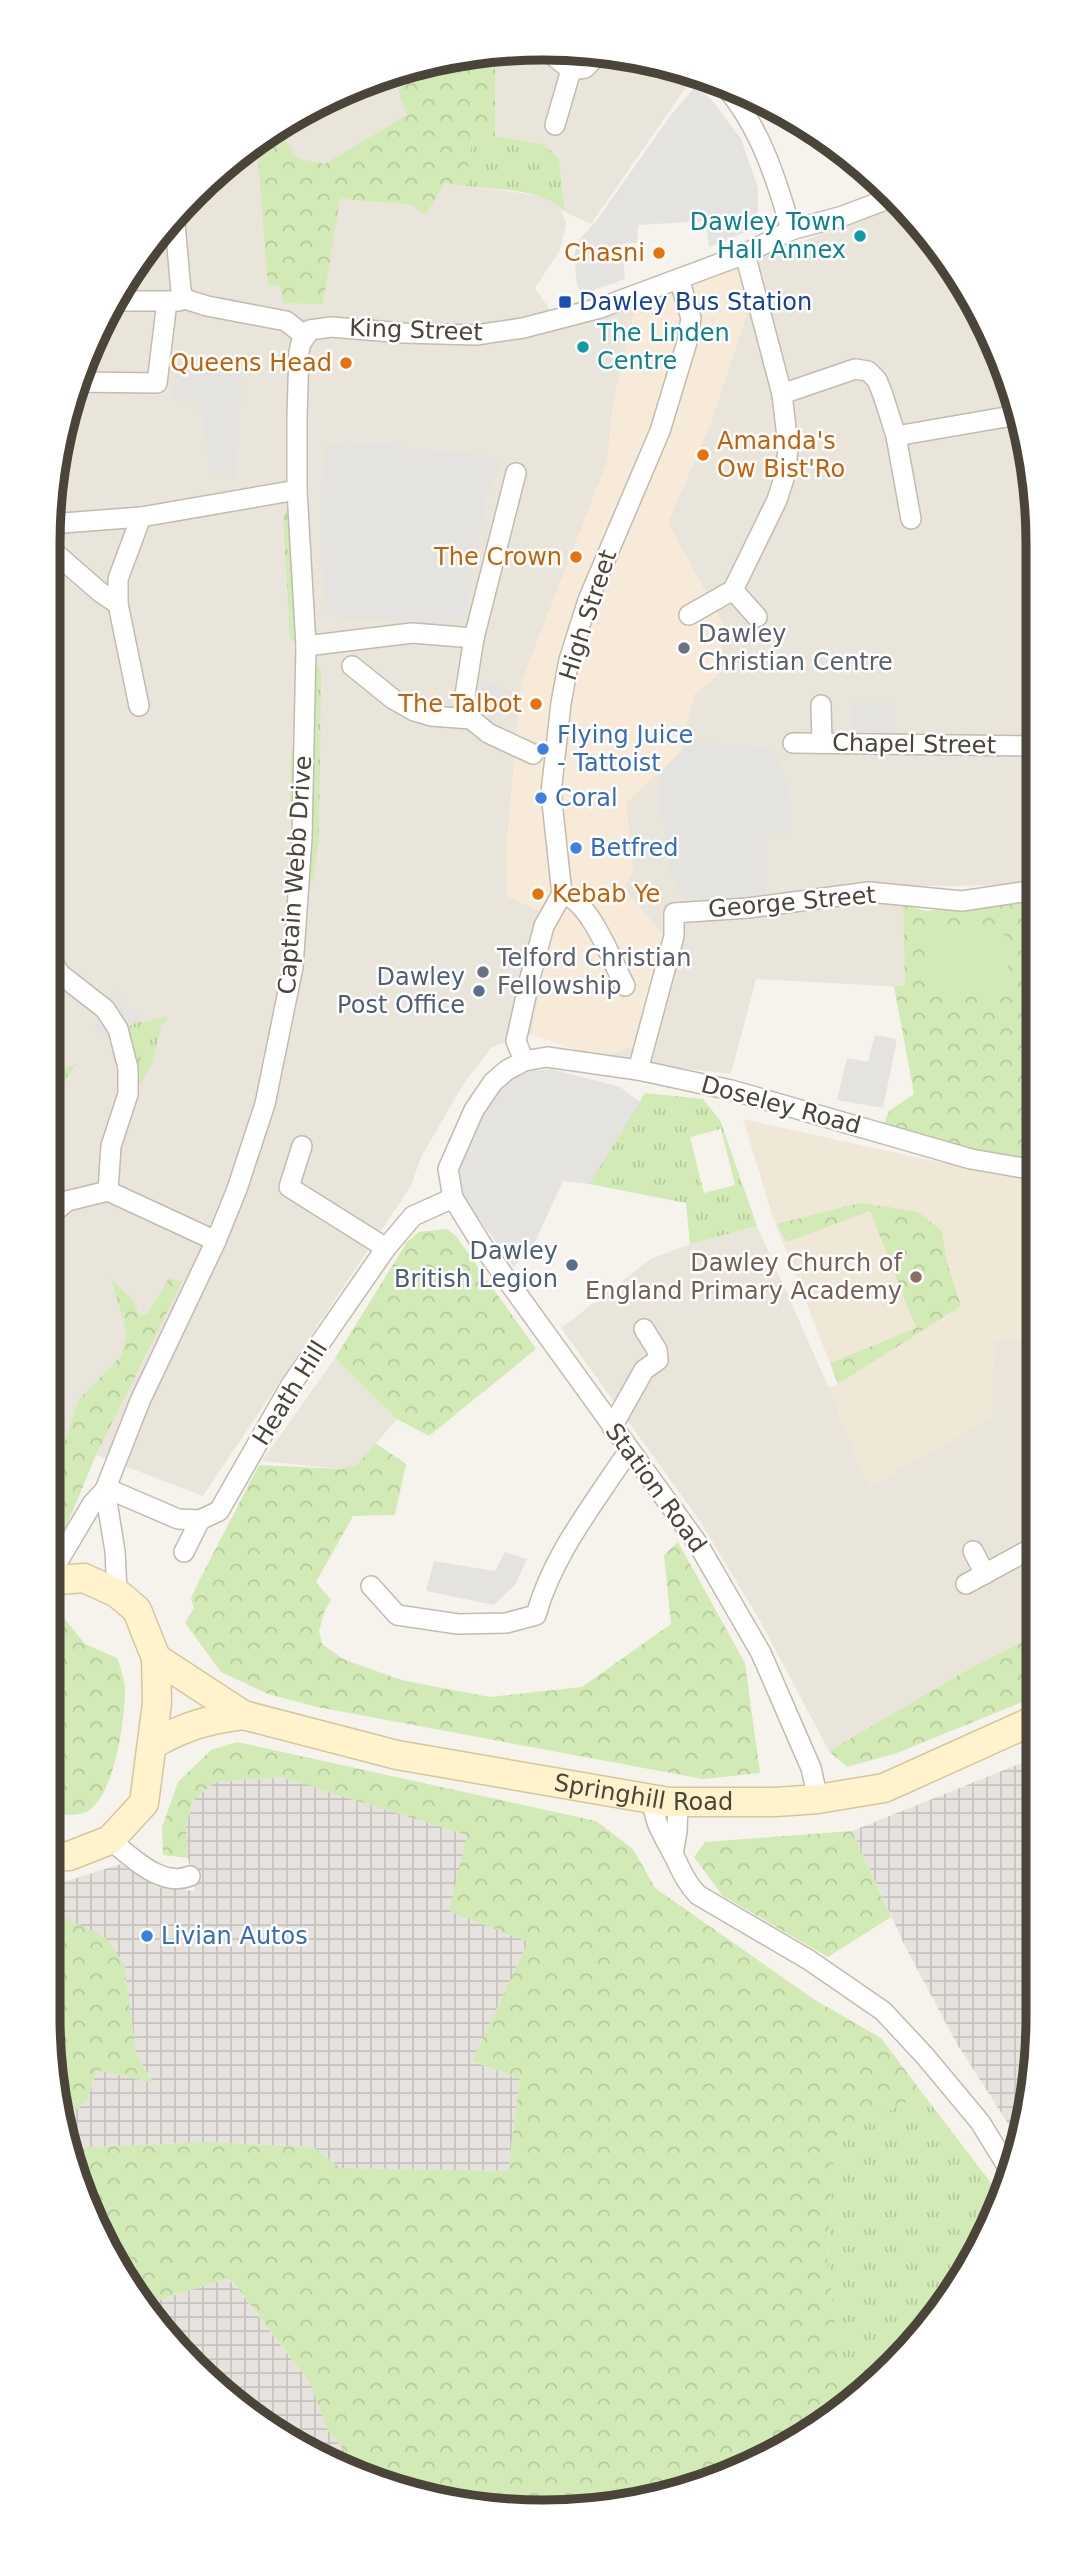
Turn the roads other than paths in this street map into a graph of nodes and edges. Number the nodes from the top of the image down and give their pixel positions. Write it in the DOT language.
graph roads {
  1 [pos="559,61"];
  2 [pos="590,63"];
  3 [pos="571,70"];
  4 [pos="736,100"];
  5 [pos="555,125"];
  6 [pos="884,201"];
  7 [pos="175,228"];
  8 [pos="791,230"];
  9 [pos="745,254"];
  10 [pos="678,279"];
  11 [pos="176,300"];
  12 [pos="124,301"];
  13 [pos="302,344"];
  14 [pos="87,382"];
  15 [pos="782,394"];
  16 [pos="1009,416"];
  17 [pos="896,436"];
  18 [pos="516,473"];
  19 [pos="297,491"];
  20 [pos="141,517"];
  21 [pos="911,519"];
  22 [pos="61,523"];
  23 [pos="60,557"];
  24 [pos="733,590"];
  25 [pos="118,604"];
  26 [pos="689,615"];
  27 [pos="757,617"];
  28 [pos="474,638"];
  29 [pos="306,646"];
  30 [pos="352,666"];
  31 [pos="821,705"];
  32 [pos="139,706"];
  33 [pos="471,719"];
  34 [pos="793,743"];
  35 [pos="822,743"];
  36 [pos="1026,746"];
  37 [pos="533,754"];
  38 [pos="1026,891"];
  39 [pos="562,894"];
  40 [pos="60,974"];
  41 [pos="625,986"];
  42 [pos="523,1061"];
  43 [pos="638,1070"];
  44 [pos="302,1146"];
  45 [pos="1026,1168"];
  46 [pos="108,1191"];
  47 [pos="453,1198"];
  48 [pos="60,1207"];
  49 [pos="216,1241"];
  50 [pos="386,1248"];
  51 [pos="644,1329"];
  52 [pos="612,1427"];
  53 [pos="631,1453"];
  54 [pos="105,1490"];
  55 [pos="200,1520"];
  56 [pos="973,1551"];
  57 [pos="1026,1551"];
  58 [pos="184,1552"];
  59 [pos="60,1558"];
  60 [pos="985,1574"];
  61 [pos="60,1579"];
  62 [pos="966,1584"];
  63 [pos="372,1586"];
  64 [pos="117,1592"];
  65 [pos="156,1658"];
  66 [pos="243,1715"];
  67 [pos="1026,1724"];
  68 [pos="152,1745"];
  69 [pos="818,1799"];
  70 [pos="666,1801"];
  71 [pos="110,1840"];
  72 [pos="60,1856"];
  73 [pos="190,1877"];
  74 [pos="1004,2160"];
  1 -- 3 [label="street"];
  2 -- 3 [label="street"];
  3 -- 5 [label="street"];
  4 -- 8 [label="street"];
  6 -- 8 [label="street, King Street"];
  7 -- 11 [label="street"];
  8 -- 9 [label="street, King Street"];
  9 -- 10 [label="street, King Street"];
  9 -- 15 [label="street"];
  10 -- 13 [label="street, King Street"];
  10 -- 39 [label="street, High Street"];
  11 -- 12 [label="street"];
  11 -- 13 [label="street"];
  11 -- 14 [label="street"];
  13 -- 19 [label="street, Captain Webb Drive"];
  15 -- 17 [label="street"];
  15 -- 24 [label="street"];
  16 -- 17 [label="street"];
  17 -- 21 [label="street"];
  18 -- 28 [label="street"];
  19 -- 20 [label="street"];
  19 -- 29 [label="street, Captain Webb Drive"];
  20 -- 22 [label="street"];
  20 -- 25 [label="street"];
  23 -- 25 [label="street"];
  24 -- 26 [label="street"];
  24 -- 27 [label="street"];
  25 -- 32 [label="street"];
  28 -- 29 [label="street"];
  28 -- 33 [label="street"];
  29 -- 49 [label="street, Captain Webb Drive"];
  30 -- 33 [label="street"];
  31 -- 35 [label="street"];
  33 -- 37 [label="street"];
  34 -- 35 [label="street, Chapel Street"];
  35 -- 36 [label="street, Chapel Street"];
  38 -- 43 [label="street, George Street"];
  39 -- 41 [label="street"];
  39 -- 42 [label="street"];
  40 -- 46 [label="street"];
  42 -- 43 [label="street, Doseley Road"];
  42 -- 47 [label="street"];
  43 -- 45 [label="street, Doseley Road"];
  44 -- 50 [label="street"];
  46 -- 48 [label="street"];
  46 -- 49 [label="street"];
  47 -- 50 [label="street, Heath Hill"];
  47 -- 52 [label="street, Station Road"];
  49 -- 54 [label="street, Captain Webb Drive"];
  50 -- 55 [label="street, Heath Hill"];
  51 -- 52 [label="street"];
  52 -- 53 [label="street, Station Road"];
  53 -- 63 [label="street"];
  53 -- 69 [label="street, Station Road"];
  54 -- 55 [label="street"];
  54 -- 59 [label="street, Captain Webb Drive"];
  54 -- 64 [label="street"];
  55 -- 58 [label="street"];
  56 -- 60 [label="street"];
  57 -- 60 [label="street"];
  60 -- 62 [label="street"];
  61 -- 64 [label="main road"];
  64 -- 65 [label="main road"];
  65 -- 66 [label="main road, Springhill Road"];
  65 -- 68 [label="main road"];
  66 -- 68 [label="main road, Springhill Road"];
  66 -- 70 [label="main road, Springhill Road"];
  67 -- 69 [label="main road, Springhill Road"];
  68 -- 71 [label="main road"];
  69 -- 70 [label="main road, Springhill Road"];
  70 -- 74 [label="street"];
  71 -- 72 [label="main road"];
  71 -- 73 [label="street"];
}
